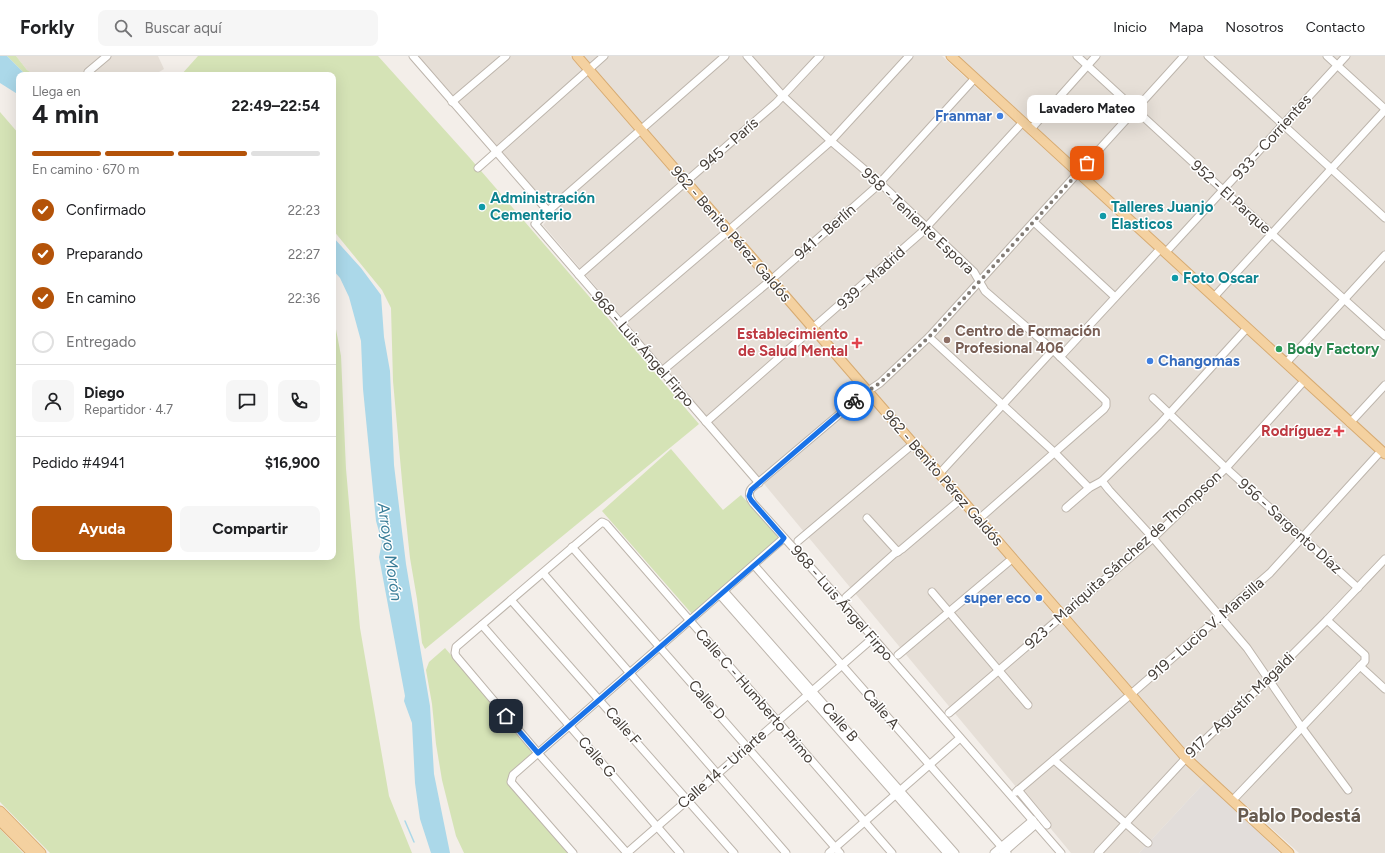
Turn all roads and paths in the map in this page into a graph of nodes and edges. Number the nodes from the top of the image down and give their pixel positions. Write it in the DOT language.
graph roads {
  1 [pos="107,56"];
  2 [pos="413,56"];
  3 [pos="506,56"];
  4 [pos="577,56"];
  5 [pos="604,56"];
  6 [pos="725,56"];
  7 [pos="747,56"];
  8 [pos="820,56"];
  9 [pos="909,56"];
  10 [pos="951,56"];
  11 [pos="1077,56"];
  12 [pos="1096,56"];
  13 [pos="1184,56"];
  14 [pos="1208,56"];
  15 [pos="1327,56"];
  16 [pos="1346,56"];
  17 [pos="1087,65"];
  18 [pos="1337,66"];
  19 [pos="588,70"];
  20 [pos="88,72"];
  21 [pos="975,78"];
  22 [pos="784,96"];
  23 [pos="452,102"];
  24 [pos="1385,109"];
  25 [pos="1136,110"];
  26 [pos="1023,122"];
  27 [pos="1283,125"];
  28 [pos="1031,129"];
  29 [pos="640,130"];
  30 [pos="831,141"];
  31 [pos="496,152"];
  32 [pos="478,168"];
  33 [pos="1330,169"];
  34 [pos="1077,173"];
  35 [pos="685,182"];
  36 [pos="880,183"];
  37 [pos="1223,190"];
  38 [pos="548,211"];
  39 [pos="1385,218"];
  40 [pos="1034,222"];
  41 [pos="926,228"];
  42 [pos="728,231"];
  43 [pos="1272,234"];
  44 [pos="1164,250"];
  45 [pos="1385,255"];
  46 [pos="579,275"];
  47 [pos="771,280"];
  48 [pos="980,282"];
  49 [pos="1214,297"];
  50 [pos="1115,298"];
  51 [pos="1344,300"];
  52 [pos="620,323"];
  53 [pos="1247,328"];
  54 [pos="814,329"];
  55 [pos="1385,336"];
  56 [pos="929,337"];
  57 [pos="1052,350"];
  58 [pos="1060,357"];
  59 [pos="1286,363"];
  60 [pos="662,371"];
  61 [pos="1304,381"];
  62 [pos="1385,385"];
  63 [pos="868,392"];
  64 [pos="1153,398"];
  65 [pos="1002,405"];
  66 [pos="1169,414"];
  67 [pos="706,422"];
  68 [pos="1350,423"];
  69 [pos="913,444"];
  70 [pos="1054,452"];
  71 [pos="1383,453"];
  72 [pos="1226,468"];
  73 [pos="940,474"];
  74 [pos="1102,481"];
  75 [pos="759,483"];
  76 [pos="1089,488"];
  77 [pos="961,498"];
  78 [pos="1066,508"];
  79 [pos="867,518"];
  80 [pos="979,519"];
  81 [pos="784,538"];
  82 [pos="1153,538"];
  83 [pos="1303,538"];
  84 [pos="798,541"];
  85 [pos="572,548"];
  86 [pos="898,552"];
  87 [pos="1012,558"];
  88 [pos="1385,559"];
  89 [pos="754,565"];
  90 [pos="1379,566"];
  91 [pos="1385,571"];
  92 [pos="543,573"];
  93 [pos="1358,588"];
  94 [pos="932,592"];
  95 [pos="722,593"];
  96 [pos="846,597"];
  97 [pos="511,600"];
  98 [pos="950,612"];
  99 [pos="1062,616"];
  100 [pos="1220,616"];
  101 [pos="690,620"];
  102 [pos="1327,620"];
  103 [pos="482,625"];
  104 [pos="873,638"];
  105 [pos="660,646"];
  106 [pos="898,656"];
  107 [pos="842,664"];
  108 [pos="1360,666"];
  109 [pos="999,671"];
  110 [pos="630,673"];
  111 [pos="1268,679"];
  112 [pos="1385,689"];
  113 [pos="810,692"];
  114 [pos="1130,695"];
  115 [pos="600,700"];
  116 [pos="1028,705"];
  117 [pos="949,713"];
  118 [pos="777,720"];
  119 [pos="569,726"];
  120 [pos="1302,728"];
  121 [pos="960,738"];
  122 [pos="747,746"];
  123 [pos="538,753"];
  124 [pos="1186,758"];
  125 [pos="1054,760"];
  126 [pos="930,764"];
  127 [pos="717,774"];
  128 [pos="1348,790"];
  129 [pos="898,792"];
  130 [pos="687,800"];
  131 [pos="1232,801"];
  132 [pos="0,811"];
  133 [pos="0,821"];
  134 [pos="865,822"];
  135 [pos="1034,822"];
  136 [pos="1125,823"];
  137 [pos="1047,825"];
  138 [pos="657,826"];
  139 [pos="1148,843"];
  140 [pos="838,850"];
  141 [pos="1004,851"];
  142 [pos="32,853"];
  143 [pos="41,853"];
  144 [pos="573,853"];
  145 [pos="627,853"];
  146 [pos="680,853"];
  147 [pos="734,853"];
  148 [pos="786,853"];
  149 [pos="829,853"];
  150 [pos="892,853"];
  151 [pos="947,853"];
  152 [pos="955,853"];
  153 [pos="994,853"];
  154 [pos="1061,853"];
  155 [pos="1098,853"];
  156 [pos="1289,853"];
  1 -- 20 [label="street"];
  2 -- 23 [label="street"];
  3 -- 23 [label="street"];
  4 -- 19 [label="main road, 962 - Benito Pérez Galdós"];
  5 -- 19 [label="street"];
  6 -- 29 [label="street"];
  7 -- 22 [label="street, 958 - Teniente Espora"];
  8 -- 22 [label="street, 945 - París"];
  9 -- 30 [label="street"];
  10 -- 21 [label="main road"];
  11 -- 17 [label="street, 952 - El Parque"];
  12 -- 17 [label="street"];
  13 -- 25 [label="street"];
  14 -- 27 [label="street"];
  15 -- 18 [label="street"];
  16 -- 18 [label="street, 933 - Corrientes"];
  17 -- 25 [label="street, 952 - El Parque"];
  17 -- 28 [label="street"];
  18 -- 24 [label="street"];
  18 -- 27 [label="street, 933 - Corrientes"];
  19 -- 29 [label="main road, 962 - Benito Pérez Galdós"];
  19 -- 31 [label="street"];
  21 -- 26 [label="main road"];
  21 -- 36 [label="street, 941 - Berlín"];
  22 -- 30 [label="street, 958 - Teniente Espora"];
  22 -- 35 [label="street, 945 - París"];
  23 -- 31 [label="street"];
  24 -- 33 [label="street"];
  25 -- 34 [label="street"];
  25 -- 37 [label="street, 952 - El Parque"];
  26 -- 28 [label="main road"];
  26 -- 41 [label="street, 939 - Madrid"];
  27 -- 33 [label="street"];
  27 -- 37 [label="street, 933 - Corrientes"];
  28 -- 34 [label="main road"];
  29 -- 35 [label="main road, 962 - Benito Pérez Galdós"];
  29 -- 38 [label="street"];
  30 -- 36 [label="street, 958 - Teniente Espora"];
  30 -- 42 [label="street"];
  31 -- 32 [label="street"];
  31 -- 38 [label="street"];
  33 -- 39 [label="street"];
  33 -- 43 [label="street"];
  34 -- 40 [label="street"];
  34 -- 44 [label="main road"];
  35 -- 42 [label="main road, 962 - Benito Pérez Galdós"];
  35 -- 46 [label="street, 945 - París"];
  36 -- 41 [label="street, 958 - Teniente Espora"];
  36 -- 47 [label="street, 941 - Berlín"];
  37 -- 43 [label="street, 952 - El Parque"];
  37 -- 44 [label="street, 933 - Corrientes"];
  38 -- 46 [label="street, 968 - Luis Ángel Firpo"];
  40 -- 48 [label="street"];
  40 -- 50 [label="street"];
  41 -- 48 [label="street, 958 - Teniente Espora"];
  41 -- 54 [label="street, 939 - Madrid"];
  42 -- 47 [label="main road, 962 - Benito Pérez Galdós"];
  42 -- 52 [label="street"];
  43 -- 49 [label="street"];
  43 -- 51 [label="street, 952 - El Parque"];
  44 -- 49 [label="main road"];
  44 -- 50 [label="street, 933 - Corrientes"];
  45 -- 51 [label="street"];
  46 -- 52 [label="street, 968 - Luis Ángel Firpo"];
  47 -- 54 [label="main road, 962 - Benito Pérez Galdós"];
  47 -- 60 [label="street, 941 - Berlín"];
  48 -- 56 [label="street"];
  48 -- 57 [label="street, 958 - Teniente Espora"];
  49 -- 53 [label="main road"];
  50 -- 58 [label="street, 933 - Corrientes"];
  51 -- 55 [label="street, 952 - El Parque"];
  51 -- 59 [label="street"];
  52 -- 60 [label="street, 968 - Luis Ángel Firpo"];
  53 -- 59 [label="main road"];
  53 -- 66 [label="street"];
  54 -- 63 [label="main road, 962 - Benito Pérez Galdós"];
  54 -- 67 [label="street, 939 - Madrid"];
  56 -- 63 [label="street"];
  56 -- 65 [label="street"];
  57 -- 58 [label="street, 958 - Teniente Espora"];
  57 -- 65 [label="street"];
  58 -- 70 [label="street, 958 - Teniente Espora"];
  59 -- 61 [label="main road"];
  60 -- 67 [label="street, 968 - Luis Ángel Firpo"];
  61 -- 68 [label="main road"];
  61 -- 72 [label="street, 923 - Mariquita Sánchez de Thompson"];
  62 -- 68 [label="street"];
  63 -- 69 [label="main road, 962 - Benito Pérez Galdós"];
  63 -- 75 [label="street"];
  64 -- 66 [label="street, 956 - Sargento Díaz"];
  65 -- 70 [label="street"];
  65 -- 73 [label="street"];
  66 -- 72 [label="street, 956 - Sargento Díaz"];
  66 -- 74 [label="street"];
  67 -- 75 [label="street, 968 - Luis Ángel Firpo"];
  68 -- 71 [label="main road"];
  69 -- 73 [label="main road, 962 - Benito Pérez Galdós"];
  69 -- 84 [label="street"];
  70 -- 76 [label="street"];
  70 -- 80 [label="street"];
  71 -- 83 [label="street, 919 - Lucio V. Mansilla"];
  72 -- 82 [label="street, 923 - Mariquita Sánchez de Thompson"];
  72 -- 83 [label="street, 956 - Sargento Díaz"];
  73 -- 77 [label="main road, 962 - Benito Pérez Galdós"];
  74 -- 76 [label="street"];
  74 -- 82 [label="street"];
  75 -- 81 [label="street, 968 - Luis Ángel Firpo"];
  76 -- 78 [label="street"];
  77 -- 80 [label="main road, 962 - Benito Pérez Galdós"];
  77 -- 86 [label="street"];
  79 -- 86 [label="street"];
  80 -- 87 [label="main road, 962 - Benito Pérez Galdós"];
  81 -- 89 [label="street"];
  81 -- 104 [label="street, 968 - Luis Ángel Firpo"];
  82 -- 99 [label="street, 923 - Mariquita Sánchez de Thompson"];
  82 -- 100 [label="street"];
  83 -- 93 [label="street, 956 - Sargento Díaz"];
  83 -- 100 [label="street, 919 - Lucio V. Mansilla"];
  85 -- 92 [label="street"];
  85 -- 101 [label="street, Calle C - Humberto Primo"];
  85 -- 105 [label="street, Calle D"];
  86 -- 96 [label="street"];
  87 -- 98 [label="street"];
  87 -- 99 [label="main road, 962 - Benito Pérez Galdós"];
  88 -- 90 [label="street, 917 - Agustín Magaldi"];
  89 -- 95 [label="street"];
  89 -- 107 [label="street, Calle A"];
  90 -- 91 [label="street"];
  90 -- 93 [label="street, 917 - Agustín Magaldi"];
  92 -- 97 [label="street"];
  92 -- 110 [label="street"];
  93 -- 102 [label="street, 917 - Agustín Magaldi"];
  94 -- 98 [label="street"];
  95 -- 101 [label="street"];
  95 -- 113 [label="street, Calle B"];
  97 -- 103 [label="street"];
  97 -- 115 [label="street, Calle F"];
  98 -- 106 [label="street"];
  98 -- 109 [label="street"];
  99 -- 109 [label="street, 923 - Mariquita Sánchez de Thompson"];
  99 -- 114 [label="main road, 962 - Benito Pérez Galdós"];
  100 -- 111 [label="street"];
  100 -- 114 [label="street, 919 - Lucio V. Mansilla"];
  101 -- 105 [label="street"];
  101 -- 118 [label="street, Calle C - Humberto Primo"];
  102 -- 108 [label="street"];
  102 -- 111 [label="street, 917 - Agustín Magaldi"];
  103 -- 119 [label="street, Calle G"];
  103 -- 123 [label="street"];
  104 -- 107 [label="street, Calle 14 - Uriarte"];
  104 -- 121 [label="street, 968 - Luis Ángel Firpo"];
  105 -- 110 [label="street"];
  105 -- 122 [label="street, Calle D"];
  107 -- 113 [label="street, Calle 14 - Uriarte"];
  107 -- 126 [label="street, Calle A"];
  108 -- 112 [label="street"];
  108 -- 120 [label="street"];
  109 -- 116 [label="street"];
  109 -- 117 [label="street, 923 - Mariquita Sánchez de Thompson"];
  110 -- 115 [label="street"];
  110 -- 127 [label="street"];
  111 -- 120 [label="street"];
  111 -- 124 [label="street, 917 - Agustín Magaldi"];
  113 -- 118 [label="street, Calle 14 - Uriarte"];
  113 -- 129 [label="street, Calle B"];
  114 -- 124 [label="main road, 962 - Benito Pérez Galdós"];
  114 -- 125 [label="street, 919 - Lucio V. Mansilla"];
  115 -- 119 [label="street"];
  115 -- 130 [label="street, Calle F"];
  118 -- 122 [label="street, Calle 14 - Uriarte"];
  118 -- 134 [label="street, Calle C - Humberto Primo"];
  119 -- 123 [label="street"];
  119 -- 138 [label="street, Calle G"];
  120 -- 128 [label="street"];
  120 -- 131 [label="street"];
  121 -- 126 [label="street"];
  121 -- 135 [label="street, 968 - Luis Ángel Firpo"];
  122 -- 127 [label="street, Calle 14 - Uriarte"];
  122 -- 140 [label="street, Calle D"];
  123 -- 144 [label="street"];
  123 -- 145 [label="street"];
  124 -- 131 [label="main road, 962 - Benito Pérez Galdós"];
  124 -- 136 [label="street, 917 - Agustín Magaldi"];
  125 -- 136 [label="street"];
  125 -- 137 [label="street, 919 - Lucio V. Mansilla"];
  126 -- 129 [label="street"];
  126 -- 141 [label="street, Calle A"];
  127 -- 130 [label="street, Calle 14 - Uriarte"];
  127 -- 148 [label="street"];
  129 -- 134 [label="street"];
  129 -- 151 [label="street, Calle B"];
  129 -- 152 [label="street, Calle B"];
  130 -- 138 [label="street, Calle 14 - Uriarte"];
  130 -- 147 [label="street, Calle F"];
  131 -- 156 [label="main road, 962 - Benito Pérez Galdós"];
  132 -- 143 [label="main road"];
  133 -- 142 [label="main road"];
  134 -- 140 [label="street"];
  134 -- 150 [label="street, Calle C - Humberto Primo"];
  135 -- 141 [label="street"];
  135 -- 154 [label="street, 968 - Luis Ángel Firpo"];
  136 -- 139 [label="street"];
  136 -- 155 [label="street, 917 - Agustín Magaldi"];
  138 -- 145 [label="street, Calle 14 - Uriarte"];
  138 -- 146 [label="street, Calle G"];
  140 -- 149 [label="street"];
  141 -- 153 [label="street"];
}
